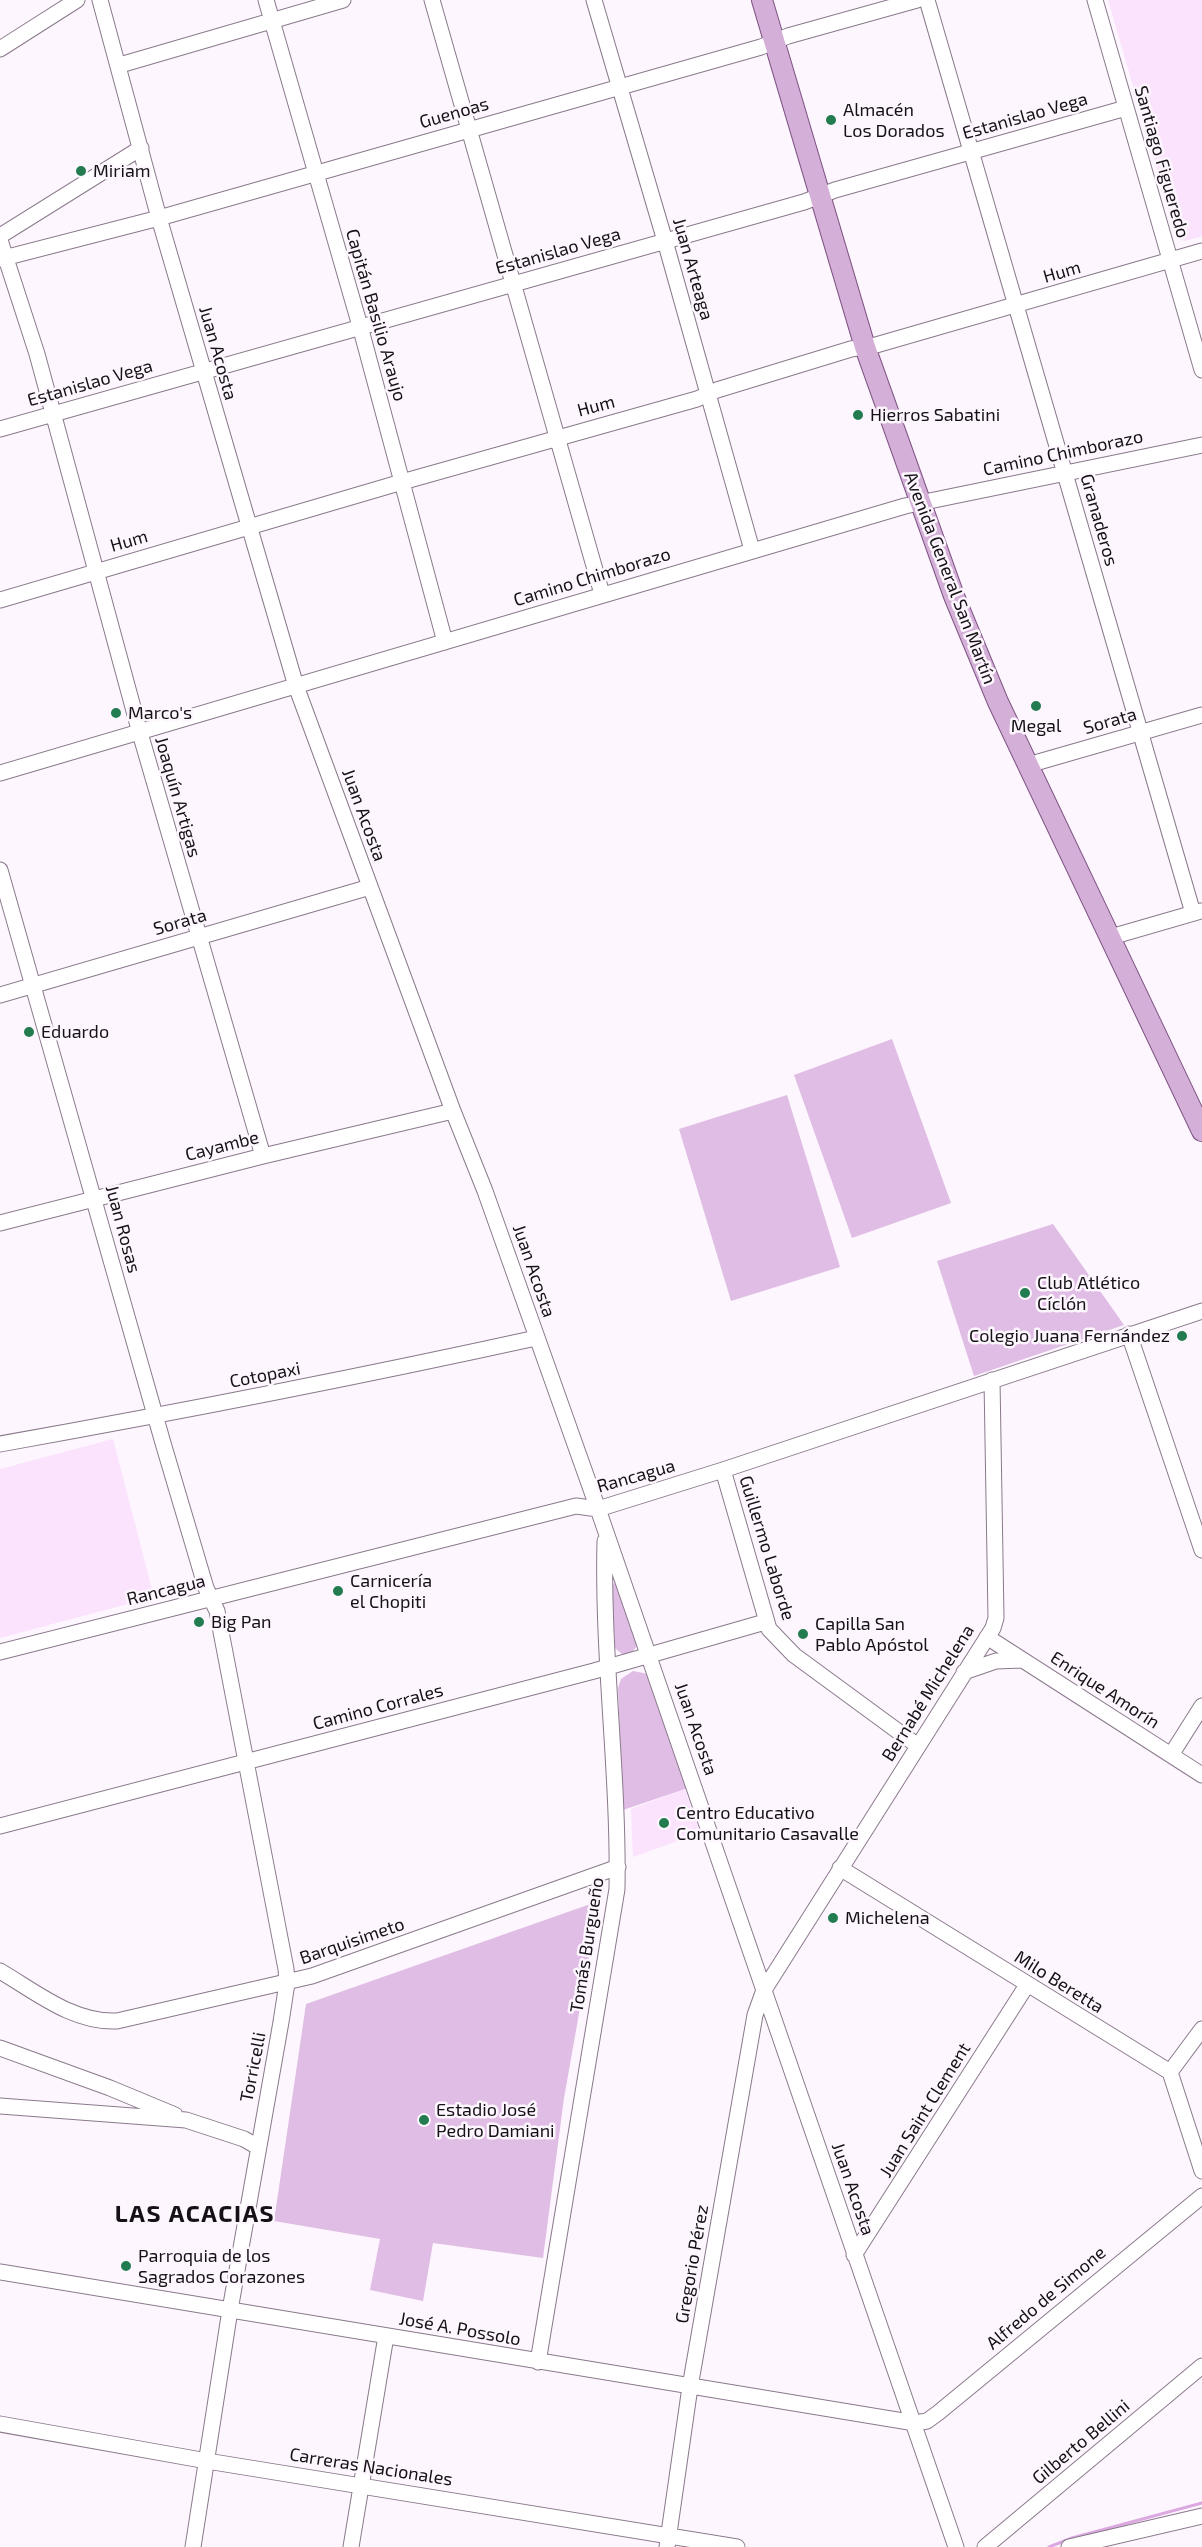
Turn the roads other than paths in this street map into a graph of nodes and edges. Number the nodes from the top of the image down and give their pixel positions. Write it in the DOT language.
graph roads {
  1 [pos="77,0"];
  2 [pos="100,0"];
  3 [pos="266,0"];
  4 [pos="344,0"];
  5 [pos="432,0"];
  6 [pos="594,0"];
  7 [pos="762,0"];
  8 [pos="917,0"];
  9 [pos="927,0"];
  10 [pos="1095,0"];
  11 [pos="272,21"];
  12 [pos="774,42"];
  13 [pos="0,49"];
  14 [pos="120,65"];
  15 [pos="618,86"];
  16 [pos="1126,108"];
  17 [pos="468,129"];
  18 [pos="141,148"];
  19 [pos="971,152"];
  20 [pos="315,173"];
  21 [pos="819,196"];
  22 [pos="159,218"];
  23 [pos="0,238"];
  24 [pos="665,241"];
  25 [pos="1202,251"];
  26 [pos="4,258"];
  27 [pos="1170,261"];
  28 [pos="513,285"];
  29 [pos="1015,306"];
  30 [pos="360,326"];
  31 [pos="865,346"];
  32 [pos="1202,370"];
  33 [pos="203,371"];
  34 [pos="708,394"];
  35 [pos="54,413"];
  36 [pos="0,429"];
  37 [pos="558,437"];
  38 [pos="1202,445"];
  39 [pos="1064,473"];
  40 [pos="402,482"];
  41 [pos="920,503"];
  42 [pos="248,527"];
  43 [pos="752,550"];
  44 [pos="98,571"];
  45 [pos="602,594"];
  46 [pos="0,600"];
  47 [pos="445,642"];
  48 [pos="296,686"];
  49 [pos="1202,715"];
  50 [pos="140,733"];
  51 [pos="1140,733"];
  52 [pos="1028,765"];
  53 [pos="0,773"];
  54 [pos="0,870"];
  55 [pos="370,886"];
  56 [pos="1197,911"];
  57 [pos="198,937"];
  58 [pos="1111,937"];
  59 [pos="32,986"];
  60 [pos="0,994"];
  61 [pos="1197,1107"];
  62 [pos="453,1111"];
  63 [pos="1202,1131"];
  64 [pos="263,1156"];
  65 [pos="94,1198"];
  66 [pos="0,1223"];
  67 [pos="1202,1311"];
  68 [pos="1130,1334"];
  69 [pos="536,1338"];
  70 [pos="992,1380"];
  71 [pos="156,1416"];
  72 [pos="0,1444"];
  73 [pos="723,1470"];
  74 [pos="598,1509"];
  75 [pos="605,1530"];
  76 [pos="1202,1550"];
  77 [pos="211,1598"];
  78 [pos="765,1622"];
  79 [pos="987,1637"];
  80 [pos="0,1652"];
  81 [pos="650,1655"];
  82 [pos="1022,1660"];
  83 [pos="606,1667"];
  84 [pos="964,1672"];
  85 [pos="1202,1706"];
  86 [pos="918,1746"];
  87 [pos="1171,1755"];
  88 [pos="245,1763"];
  89 [pos="1202,1775"];
  90 [pos="0,1826"];
  91 [pos="618,1867"];
  92 [pos="840,1868"];
  93 [pos="0,1971"];
  94 [pos="287,1983"];
  95 [pos="1027,1985"];
  96 [pos="764,1990"];
  97 [pos="1202,2029"];
  98 [pos="0,2048"];
  99 [pos="1170,2072"];
  100 [pos="110,2088"];
  101 [pos="0,2106"];
  102 [pos="104,2115"];
  103 [pos="186,2120"];
  104 [pos="258,2146"];
  105 [pos="1202,2171"];
  106 [pos="1202,2196"];
  107 [pos="855,2255"];
  108 [pos="0,2272"];
  109 [pos="230,2310"];
  110 [pos="386,2336"];
  111 [pos="538,2362"];
  112 [pos="1202,2366"];
  113 [pos="690,2387"];
  114 [pos="913,2423"];
  115 [pos="0,2424"];
  116 [pos="207,2461"];
  117 [pos="362,2485"];
  118 [pos="1202,2516"];
  119 [pos="668,2541"];
  120 [pos="193,2547"];
  121 [pos="351,2547"];
  122 [pos="737,2547"];
  123 [pos="956,2547"];
  124 [pos="986,2547"];
  125 [pos="1069,2547"];
  1 -- 13 [label="street"];
  2 -- 14 [label="street, Juan Acosta"];
  3 -- 11 [label="street, Capitán Basilio Araujo"];
  4 -- 11 [label="street"];
  5 -- 17 [label="street"];
  6 -- 15 [label="street, Juan Arteaga"];
  7 -- 12 [label="main road, Avenida General San Martín"];
  8 -- 12 [label="street, Guenoas"];
  9 -- 19 [label="street, Granaderos"];
  10 -- 16 [label="street, Santiago Figueredo"];
  11 -- 14 [label="street"];
  11 -- 20 [label="street, Capitán Basilio Araujo"];
  12 -- 15 [label="street, Guenoas"];
  12 -- 21 [label="main road, Avenida General San Martín"];
  14 -- 18 [label="street, Juan Acosta"];
  15 -- 17 [label="street, Guenoas"];
  15 -- 24 [label="street, Juan Arteaga"];
  16 -- 19 [label="street, Estanislao Vega"];
  16 -- 27 [label="street, Santiago Figueredo"];
  17 -- 20 [label="street, Guenoas"];
  17 -- 28 [label="street"];
  18 -- 22 [label="street, Juan Acosta"];
  18 -- 23 [label="street"];
  19 -- 21 [label="street, Estanislao Vega"];
  19 -- 29 [label="street, Granaderos"];
  20 -- 22 [label="street, Guenoas"];
  20 -- 30 [label="street, Capitán Basilio Araujo"];
  21 -- 24 [label="street, Estanislao Vega"];
  21 -- 31 [label="main road, Avenida General San Martín"];
  22 -- 26 [label="street, Guenoas"];
  22 -- 33 [label="street, Juan Acosta"];
  23 -- 26 [label="street, Joaquín Artigas"];
  24 -- 28 [label="street, Estanislao Vega"];
  24 -- 34 [label="street, Juan Arteaga"];
  25 -- 27 [label="street, Hum"];
  26 -- 35 [label="street, Joaquín Artigas"];
  27 -- 29 [label="street, Hum"];
  27 -- 32 [label="street, Santiago Figueredo"];
  28 -- 30 [label="street, Estanislao Vega"];
  28 -- 37 [label="street"];
  29 -- 31 [label="street, Hum"];
  29 -- 39 [label="street, Granaderos"];
  30 -- 33 [label="street, Estanislao Vega"];
  30 -- 40 [label="street, Capitán Basilio Araujo"];
  31 -- 34 [label="street, Hum"];
  31 -- 41 [label="main road, Avenida General San Martín"];
  33 -- 35 [label="street, Estanislao Vega"];
  33 -- 42 [label="street, Juan Acosta"];
  34 -- 37 [label="street, Hum"];
  34 -- 43 [label="street, Juan Arteaga"];
  35 -- 36 [label="street, Estanislao Vega"];
  35 -- 44 [label="street, Joaquín Artigas"];
  37 -- 40 [label="street, Hum"];
  37 -- 45 [label="street"];
  38 -- 39 [label="street, Camino Chimborazo"];
  39 -- 41 [label="street, Camino Chimborazo"];
  39 -- 51 [label="street, Granaderos"];
  40 -- 42 [label="street, Hum"];
  40 -- 47 [label="street, Capitán Basilio Araujo"];
  41 -- 43 [label="street, Camino Chimborazo"];
  41 -- 52 [label="main road, Avenida General San Martín"];
  42 -- 44 [label="street, Hum"];
  42 -- 48 [label="street, Juan Acosta"];
  43 -- 45 [label="street, Camino Chimborazo"];
  44 -- 46 [label="street, Hum"];
  44 -- 50 [label="street, Joaquín Artigas"];
  45 -- 47 [label="street, Camino Chimborazo"];
  47 -- 48 [label="street, Camino Chimborazo"];
  48 -- 50 [label="street, Camino Chimborazo"];
  48 -- 55 [label="street, Juan Acosta"];
  49 -- 51 [label="street, Sorata"];
  50 -- 53 [label="street, Camino Chimborazo"];
  50 -- 57 [label="street, Joaquín Artigas"];
  51 -- 52 [label="street, Sorata"];
  51 -- 56 [label="street, Granaderos"];
  52 -- 58 [label="main road, Avenida General San Martín"];
  54 -- 59 [label="street, Juan Rosas"];
  55 -- 57 [label="street, Sorata"];
  55 -- 62 [label="street, Juan Acosta"];
  56 -- 58 [label="street"];
  57 -- 59 [label="street, Sorata"];
  57 -- 64 [label="street, Joaquín Artigas"];
  58 -- 61 [label="main road, Avenida General San Martín"];
  59 -- 60 [label="street, Sorata"];
  59 -- 65 [label="street, Juan Rosas"];
  61 -- 63 [label="main road, Avenida General San Martín"];
  62 -- 64 [label="street, Cayambe"];
  62 -- 69 [label="street, Juan Acosta"];
  64 -- 65 [label="street, Cayambe"];
  65 -- 66 [label="street, Cayambe"];
  65 -- 71 [label="street, Juan Rosas"];
  67 -- 68 [label="street, Rancagua"];
  68 -- 70 [label="street, Rancagua"];
  68 -- 76 [label="street"];
  69 -- 71 [label="street, Cotopaxi"];
  69 -- 74 [label="street, Juan Acosta"];
  70 -- 73 [label="street, Rancagua"];
  70 -- 79 [label="street, Bernabé Michelena"];
  71 -- 72 [label="street, Cotopaxi"];
  71 -- 77 [label="street, Juan Rosas"];
  73 -- 74 [label="street, Rancagua"];
  73 -- 78 [label="street, Guillermo Laborde"];
  74 -- 75 [label="street, Juan Acosta"];
  74 -- 77 [label="street, Rancagua"];
  75 -- 81 [label="street, Juan Acosta"];
  75 -- 83 [label="street, Tomás Burgueño"];
  77 -- 80 [label="street, Rancagua"];
  77 -- 88 [label="street, Torricelli"];
  78 -- 81 [label="street, Camino Corrales"];
  78 -- 86 [label="street, Guillermo Laborde"];
  79 -- 82 [label="street, Enrique Amorín"];
  79 -- 84 [label="street, Bernabé Michelena"];
  81 -- 83 [label="street, Camino Corrales"];
  81 -- 96 [label="street, Juan Acosta"];
  82 -- 84 [label="street"];
  82 -- 87 [label="street, Enrique Amorín"];
  83 -- 88 [label="street, Camino Corrales"];
  83 -- 91 [label="street, Tomás Burgueño"];
  84 -- 86 [label="street, Bernabé Michelena"];
  85 -- 87 [label="street"];
  86 -- 92 [label="street, Bernabé Michelena"];
  87 -- 89 [label="street, Enrique Amorín"];
  88 -- 90 [label="street, Camino Corrales"];
  88 -- 94 [label="street, Torricelli"];
  91 -- 94 [label="street, Barquisimeto"];
  91 -- 111 [label="street, Tomás Burgueño"];
  92 -- 95 [label="street, Milo Beretta"];
  92 -- 96 [label="street, Bernabé Michelena"];
  93 -- 94 [label="street, Barquisimeto"];
  94 -- 104 [label="street, Torricelli"];
  95 -- 99 [label="street, Milo Beretta"];
  95 -- 107 [label="street, Juan Saint Clement"];
  96 -- 107 [label="street, Juan Acosta"];
  96 -- 113 [label="street, Gregorio Pérez"];
  97 -- 99 [label="street"];
  98 -- 100 [label="street"];
  99 -- 105 [label="street"];
  100 -- 102 [label="street"];
  100 -- 103 [label="street"];
  101 -- 102 [label="street"];
  102 -- 103 [label="street"];
  103 -- 104 [label="street"];
  104 -- 109 [label="street, Torricelli"];
  106 -- 114 [label="street, Alfredo de Simone"];
  107 -- 114 [label="street, Juan Acosta"];
  108 -- 109 [label="street, José A. Possolo"];
  109 -- 110 [label="street, José A. Possolo"];
  109 -- 116 [label="street, Torricelli"];
  110 -- 111 [label="street, José A. Possolo"];
  110 -- 117 [label="street"];
  111 -- 113 [label="street, José A. Possolo"];
  112 -- 124 [label="street, Gilberto Bellini"];
  113 -- 114 [label="street, José A. Possolo"];
  113 -- 119 [label="street, Gregorio Pérez"];
  114 -- 123 [label="street, Juan Acosta"];
  115 -- 116 [label="street, Carreras Nacionales"];
  116 -- 117 [label="street, Carreras Nacionales"];
  116 -- 120 [label="street, Torricelli"];
  117 -- 119 [label="street, Carreras Nacionales"];
  117 -- 121 [label="street"];
  118 -- 125 [label="street"];
  119 -- 122 [label="street, Carreras Nacionales"];
}
